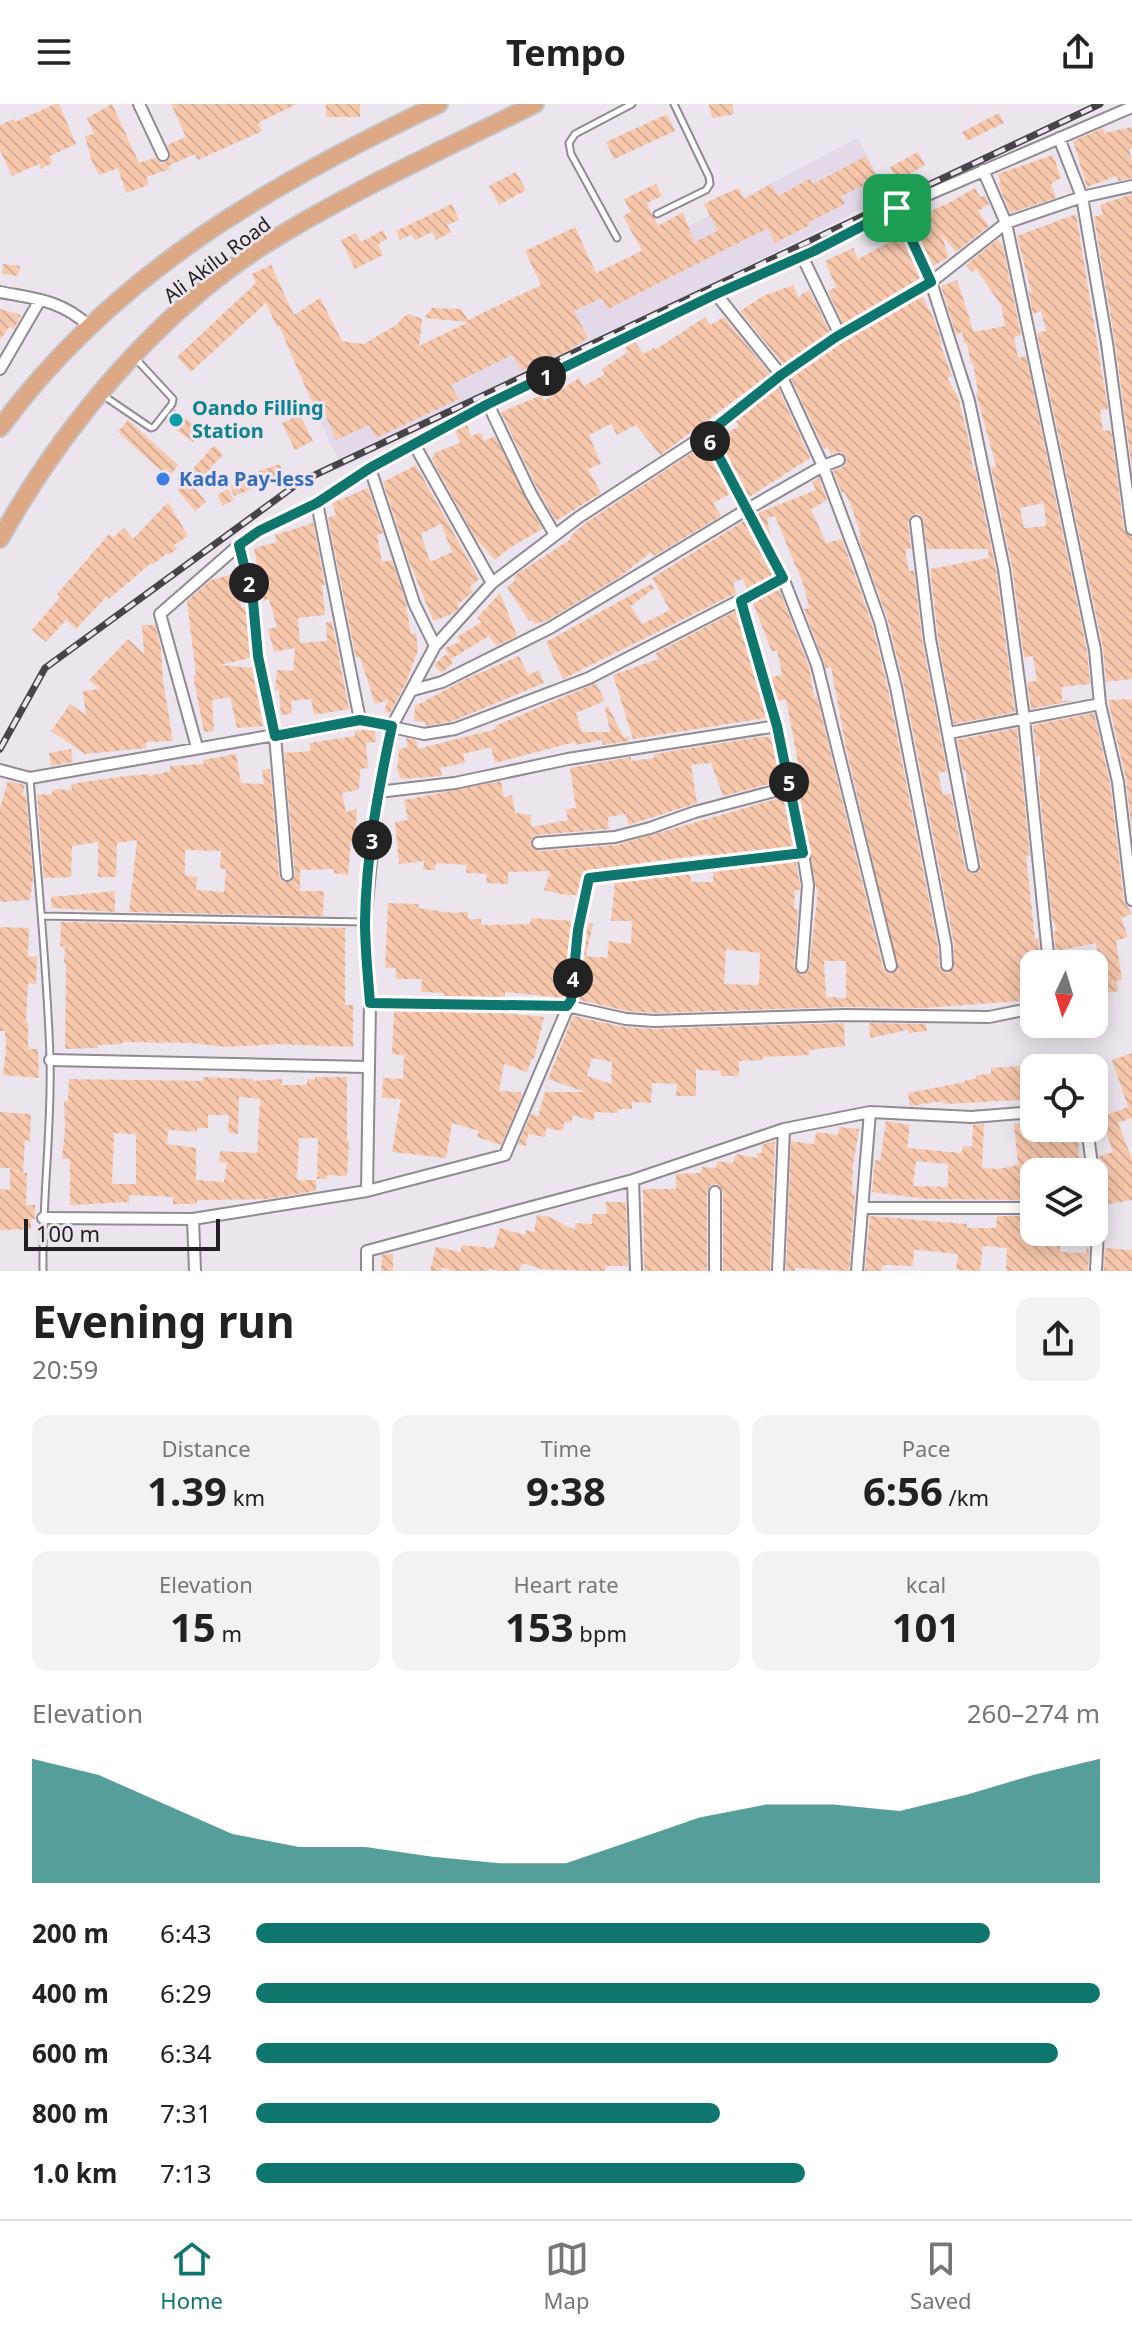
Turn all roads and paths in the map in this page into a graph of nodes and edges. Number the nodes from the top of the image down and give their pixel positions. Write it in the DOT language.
graph roads {
  1 [pos="139,104"];
  2 [pos="439,104"];
  3 [pos="535,104"];
  4 [pos="610,104"];
  5 [pos="632,104"];
  6 [pos="674,104"];
  7 [pos="1132,107"];
  8 [pos="615,113"];
  9 [pos="1059,138"];
  10 [pos="163,155"];
  11 [pos="983,170"];
  12 [pos="1132,186"];
  13 [pos="1082,197"];
  14 [pos="897,208"];
  15 [pos="657,214"];
  16 [pos="1006,223"];
  17 [pos="617,238"];
  18 [pos="802,256"];
  19 [pos="931,282"];
  20 [pos="0,292"];
  21 [pos="716,294"];
  22 [pos="40,300"];
  23 [pos="89,326"];
  24 [pos="840,335"];
  25 [pos="132,355"];
  26 [pos="0,369"];
  27 [pos="781,375"];
  28 [pos="100,393"];
  29 [pos="488,404"];
  30 [pos="0,428"];
  31 [pos="707,434"];
  32 [pos="414,444"];
  33 [pos="839,460"];
  34 [pos="823,466"];
  35 [pos="370,468"];
  36 [pos="317,503"];
  37 [pos="746,510"];
  38 [pos="916,522"];
  39 [pos="1132,529"];
  40 [pos="555,535"];
  41 [pos="0,539"];
  42 [pos="239,545"];
  43 [pos="783,578"];
  44 [pos="492,583"];
  45 [pos="741,601"];
  46 [pos="435,646"];
  47 [pos="413,690"];
  48 [pos="1100,704"];
  49 [pos="1024,719"];
  50 [pos="360,720"];
  51 [pos="392,726"];
  52 [pos="777,726"];
  53 [pos="949,733"];
  54 [pos="275,736"];
  55 [pos="197,747"];
  56 [pos="0,770"];
  57 [pos="30,778"];
  58 [pos="790,787"];
  59 [pos="378,792"];
  60 [pos="538,843"];
  61 [pos="803,853"];
  62 [pos="973,866"];
  63 [pos="287,875"];
  64 [pos="1132,900"];
  65 [pos="42,916"];
  66 [pos="365,922"];
  67 [pos="1048,950"];
  68 [pos="947,965"];
  69 [pos="891,966"];
  70 [pos="802,967"];
  71 [pos="370,1003"];
  72 [pos="567,1006"];
  73 [pos="1020,1011"];
  74 [pos="50,1060"];
  75 [pos="367,1067"];
  76 [pos="870,1112"];
  77 [pos="1020,1113"];
  78 [pos="784,1129"];
  79 [pos="633,1180"];
  80 [pos="367,1191"];
  81 [pos="715,1192"];
  82 [pos="863,1208"];
  83 [pos="1020,1208"];
  84 [pos="43,1218"];
  85 [pos="193,1219"];
  86 [pos="1096,1246"];
  87 [pos="43,1271"];
  88 [pos="195,1271"];
  89 [pos="367,1271"];
  90 [pos="636,1271"];
  91 [pos="715,1271"];
  92 [pos="778,1271"];
  93 [pos="857,1271"];
  94 [pos="1096,1271"];
  1 -- 10 [label="street"];
  2 -- 23 [label="main road, Ali Akilu Road"];
  3 -- 25 [label="main road, Ali Akilu Road"];
  4 -- 8 [label="lane"];
  5 -- 8 [label="lane"];
  6 -- 15 [label="lane"];
  7 -- 9 [label="street"];
  8 -- 17 [label="lane"];
  9 -- 11 [label="street"];
  9 -- 13 [label="street"];
  11 -- 14 [label="street"];
  11 -- 16 [label="street"];
  12 -- 13 [label="street"];
  13 -- 16 [label="street"];
  13 -- 39 [label="street"];
  14 -- 18 [label="street"];
  14 -- 19 [label="street"];
  16 -- 19 [label="street"];
  16 -- 48 [label="street"];
  18 -- 21 [label="street"];
  18 -- 24 [label="street"];
  19 -- 24 [label="street"];
  19 -- 49 [label="street"];
  20 -- 22 [label="street"];
  21 -- 27 [label="street"];
  21 -- 29 [label="street"];
  22 -- 23 [label="street"];
  22 -- 26 [label="street"];
  23 -- 30 [label="main road, Ali Akilu Road"];
  24 -- 27 [label="street"];
  25 -- 28 [label="main road, Ali Akilu Road"];
  25 -- 28 [label="lane"];
  27 -- 31 [label="street"];
  27 -- 34 [label="street"];
  28 -- 41 [label="main road, Ali Akilu Road"];
  29 -- 32 [label="street"];
  29 -- 40 [label="street"];
  31 -- 37 [label="street"];
  31 -- 40 [label="street"];
  32 -- 35 [label="street"];
  32 -- 44 [label="street"];
  33 -- 34 [label="street"];
  34 -- 37 [label="street"];
  34 -- 68 [label="street"];
  35 -- 36 [label="street"];
  35 -- 46 [label="street"];
  36 -- 42 [label="street"];
  36 -- 50 [label="street"];
  37 -- 43 [label="street"];
  37 -- 47 [label="street"];
  38 -- 53 [label="street"];
  40 -- 44 [label="street"];
  42 -- 54 [label="street"];
  42 -- 55 [label="street"];
  43 -- 45 [label="street"];
  43 -- 69 [label="street"];
  44 -- 46 [label="street"];
  45 -- 51 [label="street"];
  45 -- 52 [label="street"];
  46 -- 47 [label="street"];
  47 -- 51 [label="street"];
  48 -- 49 [label="street"];
  48 -- 64 [label="street"];
  49 -- 53 [label="street"];
  49 -- 67 [label="street"];
  50 -- 51 [label="street"];
  50 -- 54 [label="street"];
  51 -- 59 [label="street"];
  52 -- 58 [label="street"];
  52 -- 59 [label="street"];
  53 -- 62 [label="street"];
  54 -- 55 [label="street"];
  54 -- 63 [label="street"];
  55 -- 57 [label="street"];
  56 -- 57 [label="street"];
  57 -- 65 [label="lane"];
  58 -- 60 [label="street"];
  58 -- 61 [label="street"];
  59 -- 66 [label="street"];
  61 -- 70 [label="street"];
  61 -- 72 [label="street"];
  65 -- 66 [label="lane"];
  65 -- 74 [label="lane"];
  66 -- 71 [label="street"];
  71 -- 72 [label="street"];
  71 -- 75 [label="street"];
  72 -- 73 [label="street"];
  72 -- 80 [label="street"];
  74 -- 75 [label="street"];
  74 -- 84 [label="lane"];
  75 -- 80 [label="street"];
  76 -- 77 [label="street"];
  76 -- 78 [label="street"];
  76 -- 82 [label="street"];
  78 -- 79 [label="street"];
  78 -- 92 [label="street"];
  79 -- 89 [label="street"];
  79 -- 90 [label="street"];
  80 -- 85 [label="street"];
  81 -- 91 [label="street"];
  82 -- 83 [label="street"];
  82 -- 93 [label="street"];
  84 -- 85 [label="street"];
  84 -- 87 [label="lane"];
  85 -- 88 [label="street"];
  86 -- 94 [label="street"];
}
